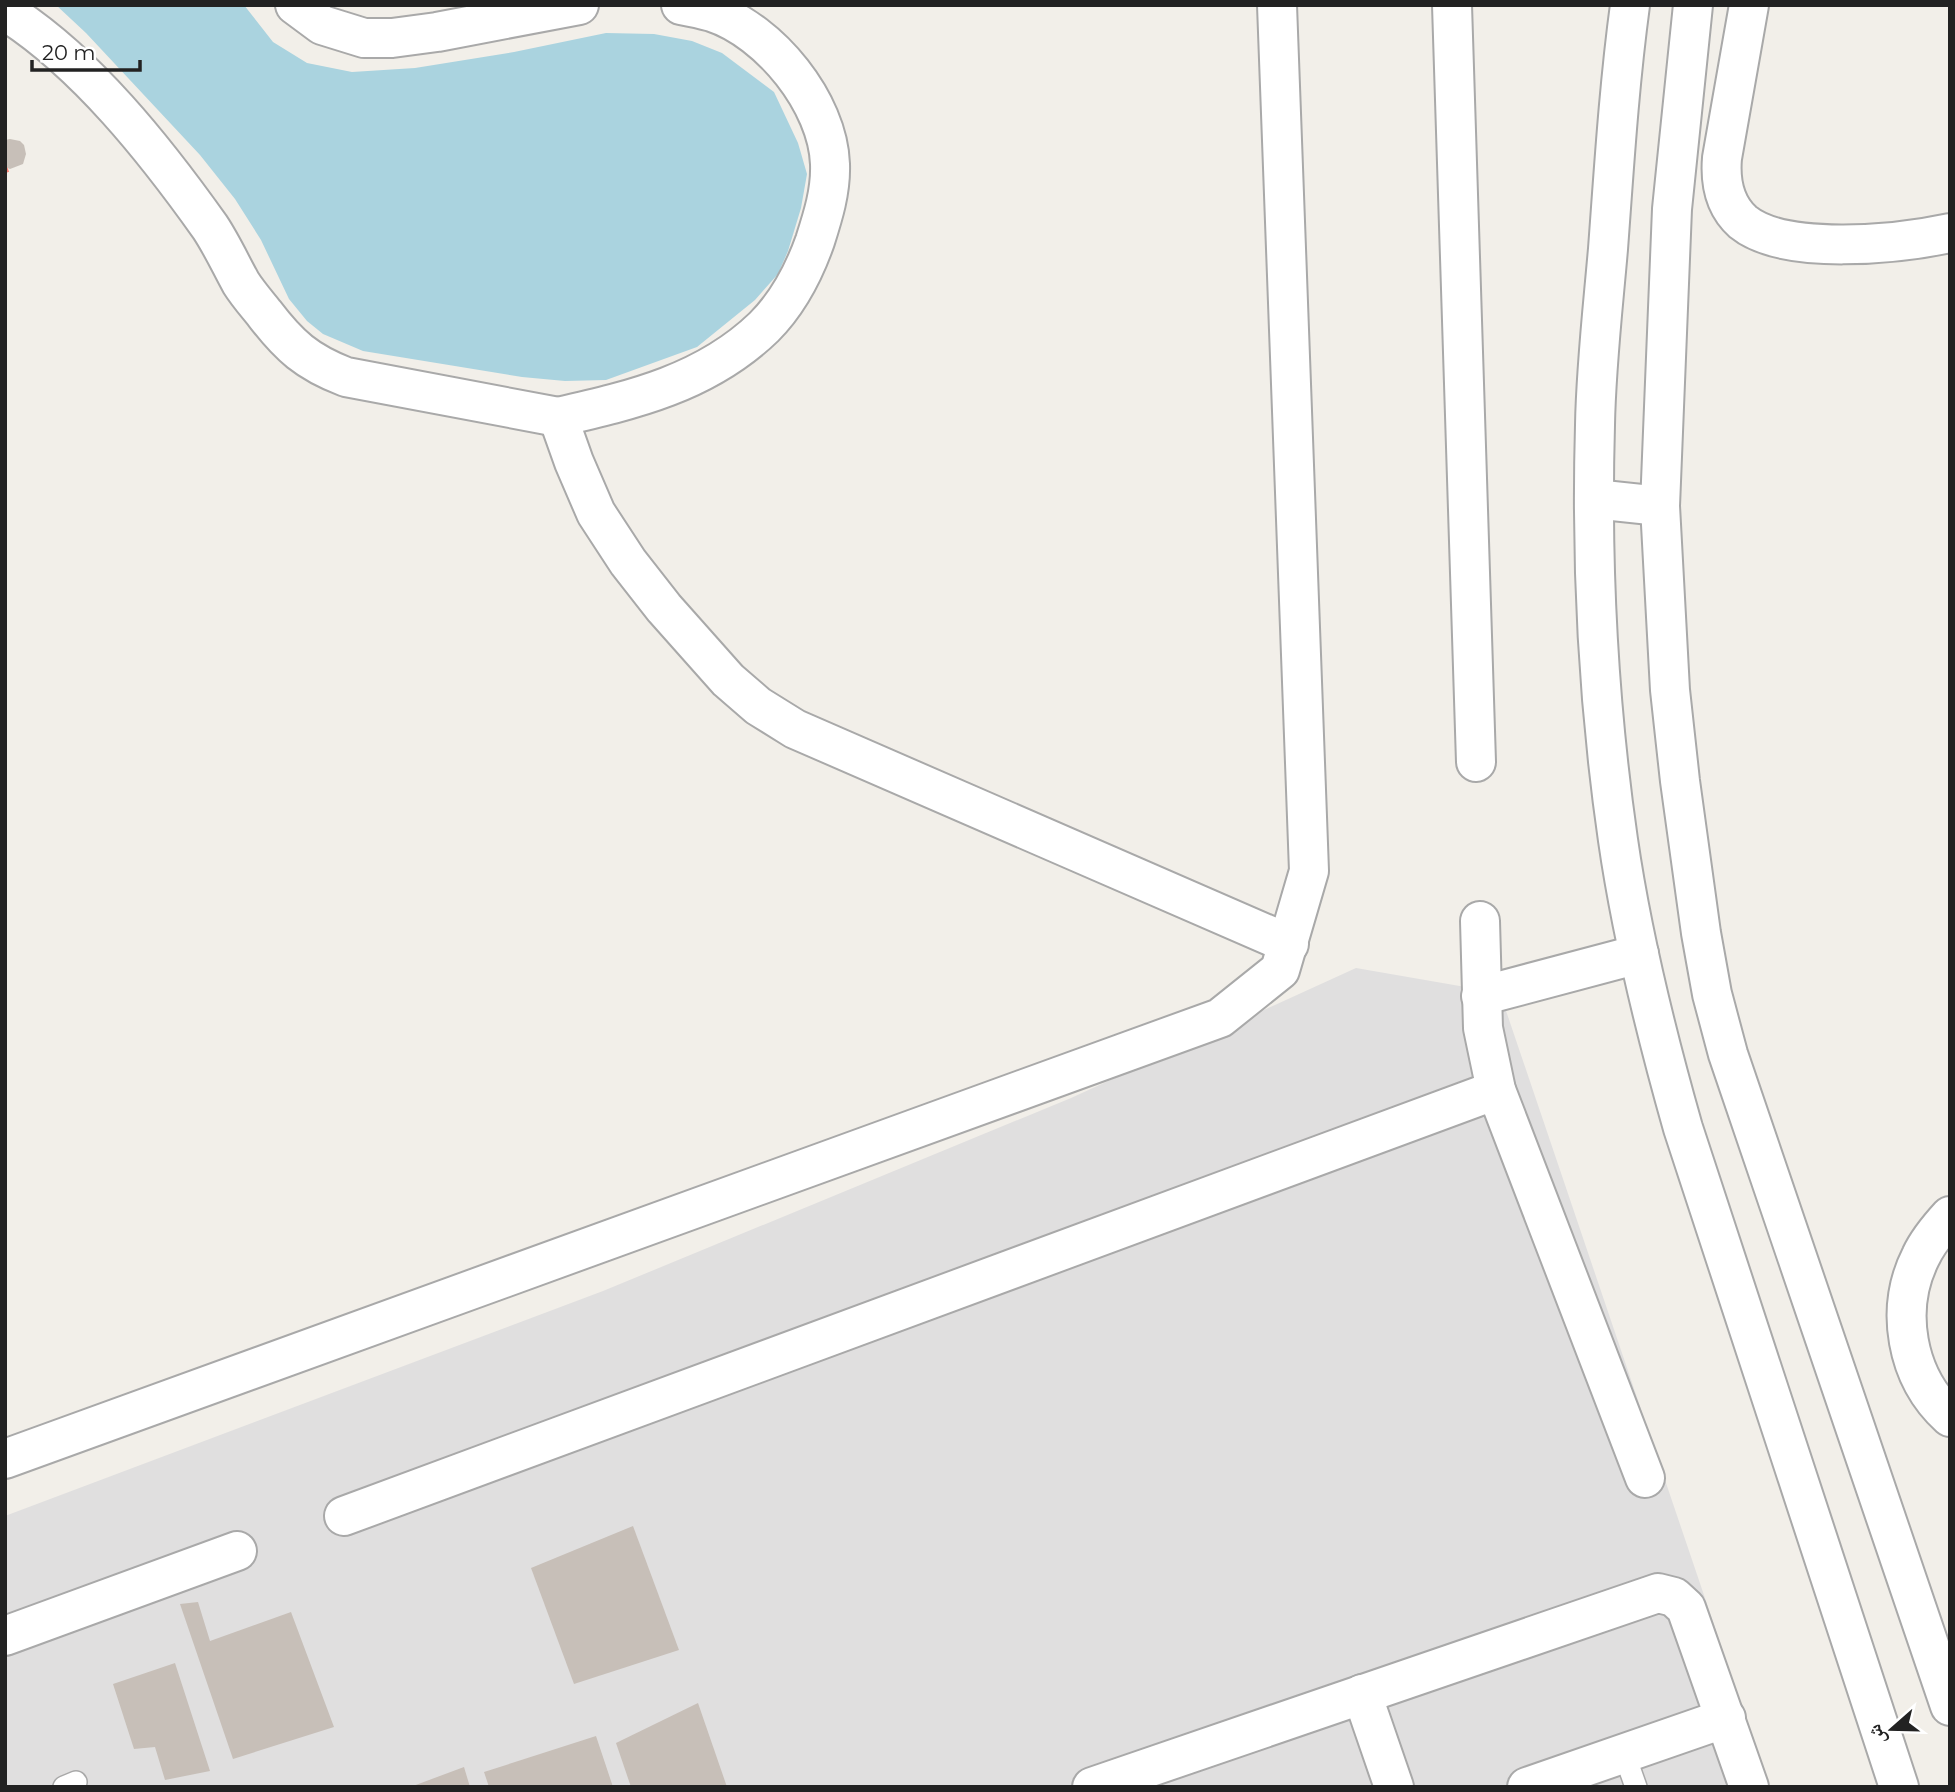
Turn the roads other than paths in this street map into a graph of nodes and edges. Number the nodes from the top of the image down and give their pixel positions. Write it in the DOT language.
graph roads {
  1 [pos="295,5"];
  2 [pos="579,5"];
  3 [pos="681,5"];
  4 [pos="1277,5"];
  5 [pos="1452,5"];
  6 [pos="1630,5"];
  7 [pos="1693,5"];
  8 [pos="1749,5"];
  9 [pos="5,11"];
  10 [pos="1950,233"];
  11 [pos="558,417"];
  12 [pos="1594,499"];
  13 [pos="1660,506"];
  14 [pos="1476,762"];
  15 [pos="1480,921"];
  16 [pos="1289,944"];
  17 [pos="1639,954"];
  18 [pos="1481,996"];
  19 [pos="1496,1090"];
  20 [pos="1950,1216"];
  21 [pos="1950,1418"];
  22 [pos="5,1459"];
  23 [pos="1645,1478"];
  24 [pos="344,1516"];
  25 [pos="237,1551"];
  26 [pos="5,1636"];
  27 [pos="1362,1693"];
  28 [pos="1950,1706"];
  29 [pos="1726,1718"];
  30 [pos="1630,1770"];
  31 [pos="1092,1787"];
  32 [pos="1394,1787"];
  33 [pos="1527,1787"];
  34 [pos="1749,1787"];
  35 [pos="1899,1787"];
  1 -- 2 [label="street"];
  3 -- 11 [label="street"];
  4 -- 16 [label="street"];
  5 -- 14 [label="street"];
  6 -- 12 [label="street"];
  7 -- 13 [label="street"];
  8 -- 10 [label="street"];
  9 -- 11 [label="street"];
  11 -- 16 [label="street"];
  12 -- 13 [label="street"];
  12 -- 17 [label="street"];
  13 -- 28 [label="street"];
  15 -- 18 [label="street"];
  16 -- 22 [label="street"];
  17 -- 18 [label="street"];
  17 -- 35 [label="street"];
  18 -- 19 [label="street"];
  19 -- 23 [label="street"];
  19 -- 24 [label="street"];
  20 -- 21 [label="street"];
  25 -- 26 [label="street"];
  27 -- 29 [label="street"];
  27 -- 31 [label="street"];
  27 -- 32 [label="street"];
  29 -- 30 [label="street"];
  29 -- 34 [label="street"];
  30 -- 33 [label="street"];
}
